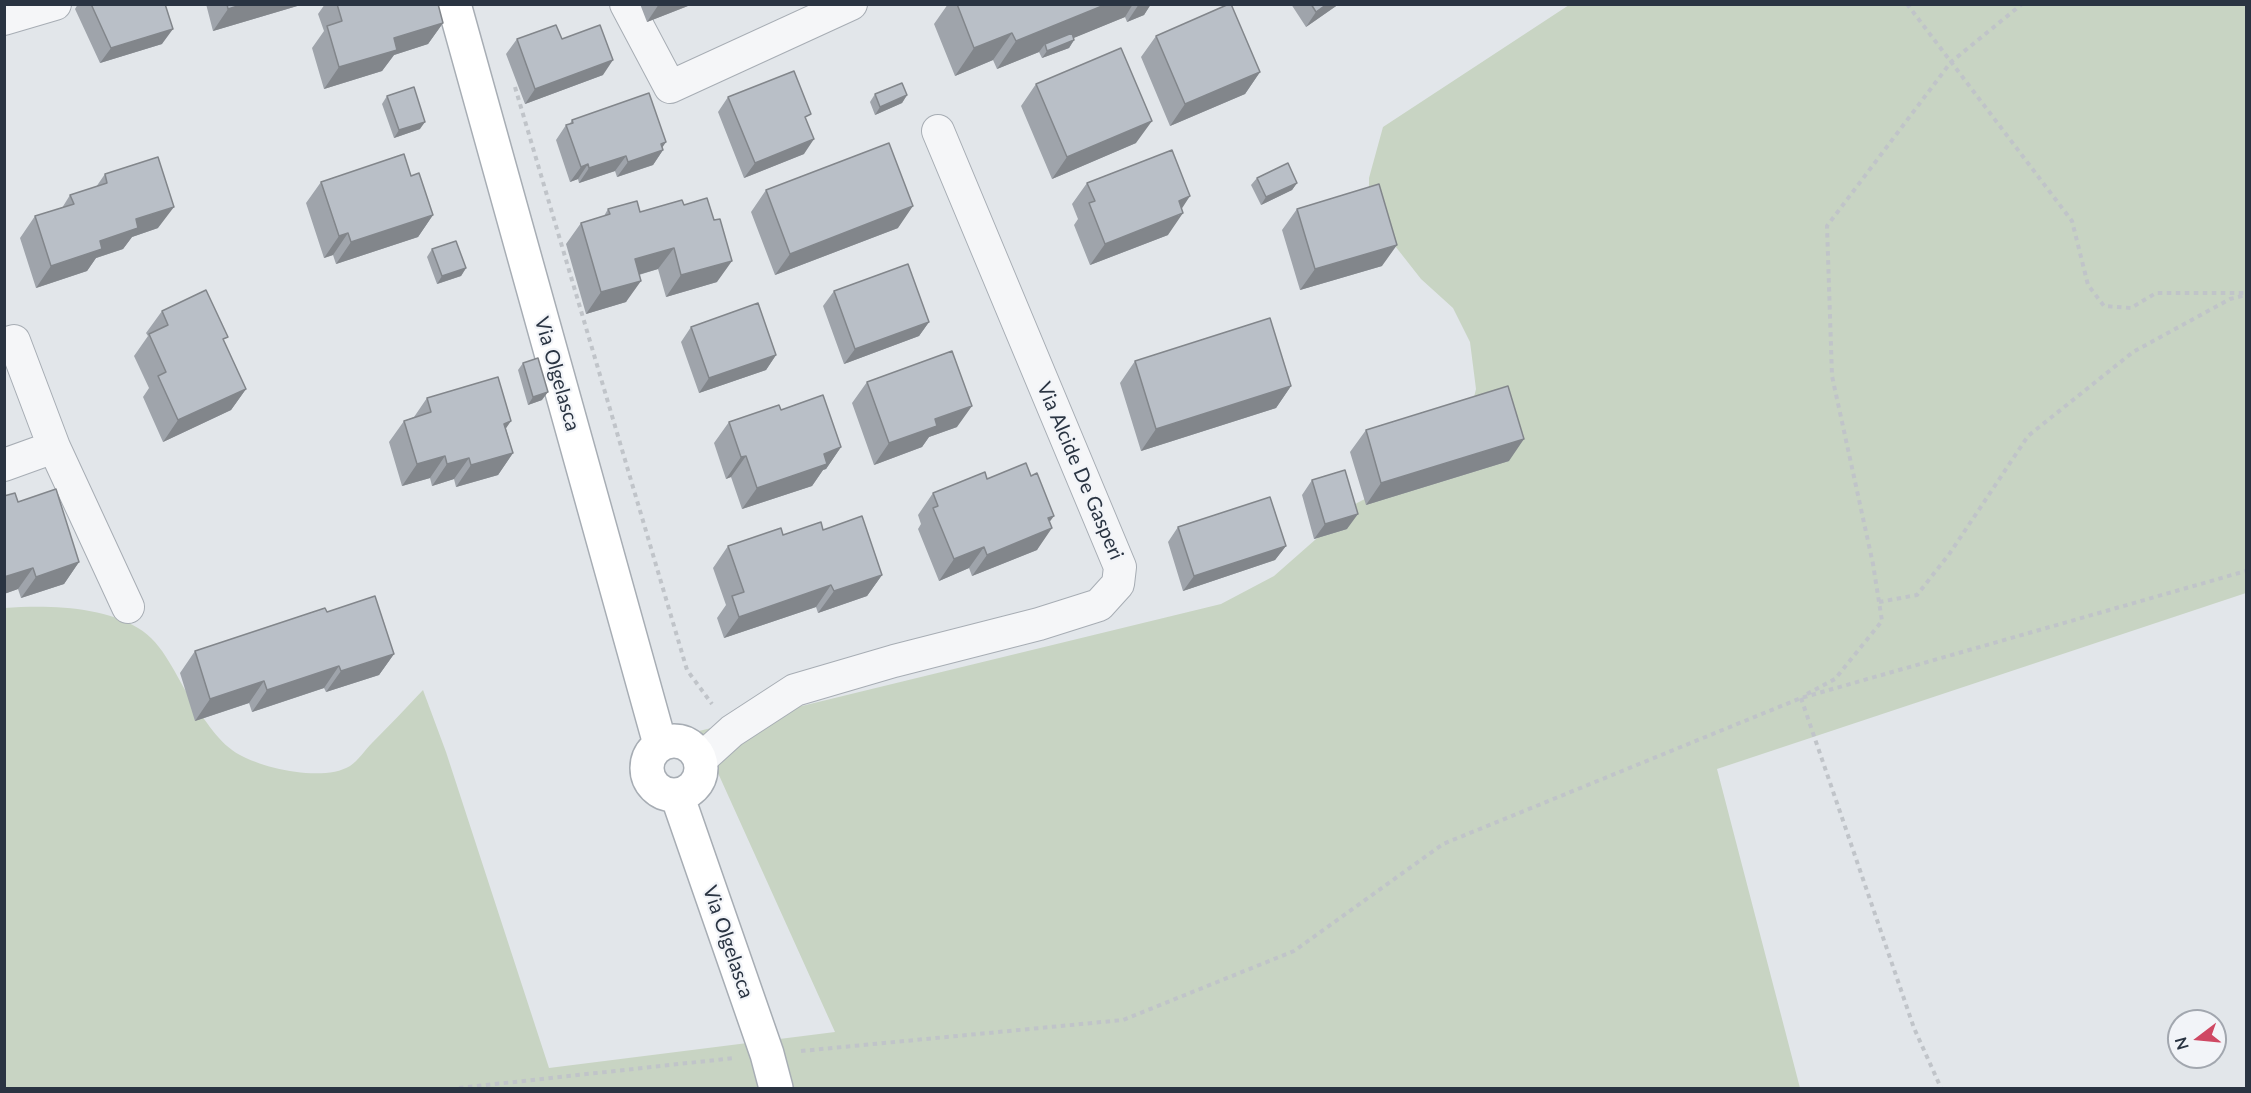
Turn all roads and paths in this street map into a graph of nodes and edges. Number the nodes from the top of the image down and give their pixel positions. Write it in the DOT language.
graph roads {
  1 [pos="55,4"];
  2 [pos="626,4"];
  3 [pos="851,4"];
  4 [pos="1907,4"];
  5 [pos="2022,4"];
  6 [pos="458,5"];
  7 [pos="4,19"];
  8 [pos="1951,62"];
  9 [pos="514,82"];
  10 [pos="938,131"];
  11 [pos="2247,294"];
  12 [pos="4,344"];
  13 [pos="54,447"];
  14 [pos="4,465"];
  15 [pos="2247,571"];
  16 [pos="1879,602"];
  17 [pos="128,607"];
  18 [pos="1801,698"];
  19 [pos="732,731"];
  20 [pos="660,744"];
  21 [pos="700,760"];
  22 [pos="677,795"];
  23 [pos="767,1054"];
  24 [pos="459,1089"];
  25 [pos="776,1089"];
  26 [pos="1941,1089"];
  1 -- 7 [label="street"];
  2 -- 3 [label="street"];
  4 -- 8 [label="path"];
  5 -- 8 [label="path"];
  6 -- 20 [label="street, Via Olgelasca"];
  8 -- 11 [label="path"];
  8 -- 16 [label="path"];
  9 -- 19 [label="path"];
  10 -- 19 [label="street, Via Alcide De Gasperi"];
  11 -- 16 [label="path"];
  12 -- 13 [label="street"];
  13 -- 14 [label="street"];
  13 -- 17 [label="street"];
  15 -- 18 [label="path"];
  16 -- 18 [label="path"];
  18 -- 23 [label="path"];
  18 -- 26 [label="path"];
  19 -- 21 [label="street, Via Alcide De Gasperi"];
  20 -- 21 [label="street"];
  20 -- 22 [label="street"];
  21 -- 22 [label="street"];
  22 -- 23 [label="street, Via Olgelasca"];
  23 -- 24 [label="path"];
  23 -- 25 [label="street, Via Olgelasca"];
}
